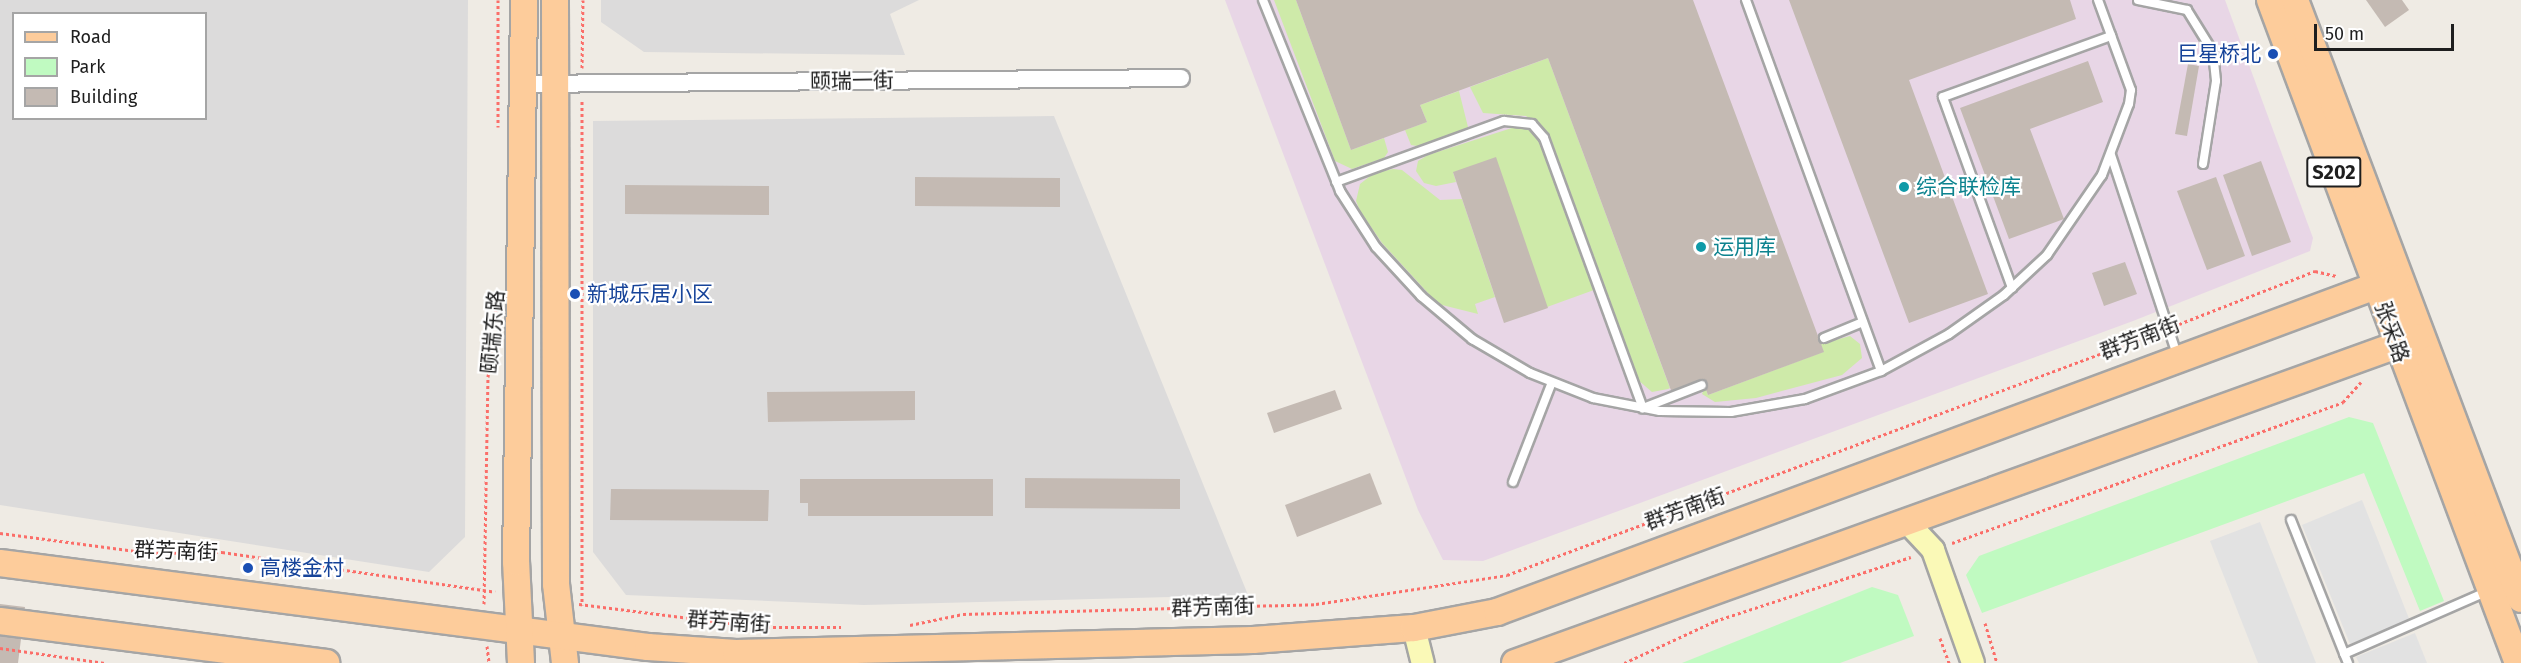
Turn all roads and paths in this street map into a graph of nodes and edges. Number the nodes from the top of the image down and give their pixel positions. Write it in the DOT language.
graph roads {
  1 [pos="498,0"];
  2 [pos="524,0"];
  3 [pos="555,0"];
  4 [pos="583,0"];
  5 [pos="1263,0"];
  6 [pos="1746,0"];
  7 [pos="2098,0"];
  8 [pos="2138,0"];
  9 [pos="2270,0"];
  10 [pos="2295,0"];
  11 [pos="2111,36"];
  12 [pos="1181,78"];
  13 [pos="524,84"];
  14 [pos="554,84"];
  15 [pos="582,84"];
  16 [pos="498,139"];
  17 [pos="2111,155"];
  18 [pos="2203,164"];
  19 [pos="1336,182"];
  20 [pos="2386,282"];
  21 [pos="2012,288"];
  22 [pos="496,303"];
  23 [pos="1863,322"];
  24 [pos="2169,327"];
  25 [pos="1824,338"];
  26 [pos="2408,341"];
  27 [pos="2179,361"];
  28 [pos="1881,371"];
  29 [pos="2366,377"];
  30 [pos="1552,382"];
  31 [pos="1702,385"];
  32 [pos="1643,408"];
  33 [pos="1513,482"];
  34 [pos="2291,520"];
  35 [pos="1908,523"];
  36 [pos="0,533"];
  37 [pos="1934,550"];
  38 [pos="0,563"];
  39 [pos="484,590"];
  40 [pos="2489,591"];
  41 [pos="518,595"];
  42 [pos="2521,599"];
  43 [pos="571,603"];
  44 [pos="0,621"];
  45 [pos="1985,623"];
  46 [pos="484,625"];
  47 [pos="843,627"];
  48 [pos="902,627"];
  49 [pos="1414,628"];
  50 [pos="519,630"];
  51 [pos="574,638"];
  52 [pos="1940,638"];
  53 [pos="0,648"];
  54 [pos="2344,654"];
  55 [pos="105,663"];
  56 [pos="326,663"];
  57 [pos="489,663"];
  58 [pos="521,663"];
  59 [pos="565,663"];
  60 [pos="1423,663"];
  61 [pos="1515,663"];
  62 [pos="1624,663"];
  63 [pos="1949,663"];
  64 [pos="1973,663"];
  65 [pos="1997,663"];
  66 [pos="2348,663"];
  67 [pos="2518,663"];
  1 -- 16 [label="path"];
  2 -- 13 [label="main road, 颐瑞东路"];
  3 -- 14 [label="main road"];
  4 -- 15 [label="path"];
  5 -- 19 [label="lane"];
  6 -- 23 [label="lane"];
  7 -- 11 [label="lane"];
  8 -- 18 [label="lane"];
  9 -- 20 [label="main road, 张采路 / S202"];
  10 -- 20 [label="main road, 张采路 / S202"];
  11 -- 17 [label="lane"];
  11 -- 21 [label="lane"];
  12 -- 15 [label="street, 颐瑞一街"];
  13 -- 14 [label="street, 颐瑞一街"];
  13 -- 41 [label="main road, 颐瑞东路"];
  14 -- 15 [label="street, 颐瑞一街"];
  14 -- 43 [label="main road"];
  15 -- 43 [label="path"];
  17 -- 21 [label="lane"];
  17 -- 24 [label="lane"];
  19 -- 30 [label="lane"];
  19 -- 32 [label="lane"];
  20 -- 24 [label="path, 群芳南街"];
  20 -- 26 [label="main road, 张采路 / S202"];
  20 -- 27 [label="main road, 群芳南街"];
  21 -- 28 [label="lane"];
  22 -- 39 [label="path, 颐瑞东路"];
  23 -- 25 [label="lane"];
  23 -- 28 [label="lane"];
  24 -- 27 [label="lane"];
  24 -- 48 [label="path, 群芳南街"];
  26 -- 35 [label="main road"];
  26 -- 40 [label="main road, 张采路 / S202"];
  26 -- 42 [label="main road, 张采路 / S202"];
  27 -- 49 [label="main road, 群芳南街"];
  28 -- 32 [label="lane"];
  29 -- 37 [label="path"];
  30 -- 32 [label="lane"];
  30 -- 33 [label="lane"];
  31 -- 32 [label="lane"];
  34 -- 54 [label="lane"];
  35 -- 37 [label="street"];
  35 -- 61 [label="main road"];
  36 -- 39 [label="path, 群芳南街"];
  37 -- 62 [label="path"];
  37 -- 64 [label="street"];
  38 -- 46 [label="main road, 群芳南街"];
  39 -- 41 [label="path, 群芳南街"];
  39 -- 46 [label="path, 颐瑞东路"];
  40 -- 54 [label="lane"];
  40 -- 67 [label="main road, 张采路 / S202"];
  41 -- 50 [label="main road, 颐瑞东路"];
  43 -- 47 [label="path, 群芳南街"];
  43 -- 51 [label="main road"];
  43 -- 51 [label="path"];
  44 -- 56 [label="main road"];
  45 -- 65 [label="path"];
  46 -- 50 [label="main road, 群芳南街"];
  46 -- 57 [label="path, 颐瑞东路"];
  49 -- 51 [label="main road, 群芳南街"];
  49 -- 60 [label="street"];
  50 -- 51 [label="main road, 群芳南街"];
  50 -- 58 [label="main road, 颐瑞东路"];
  51 -- 59 [label="main road"];
  52 -- 63 [label="path"];
  53 -- 55 [label="path"];
  54 -- 66 [label="lane"];
}
